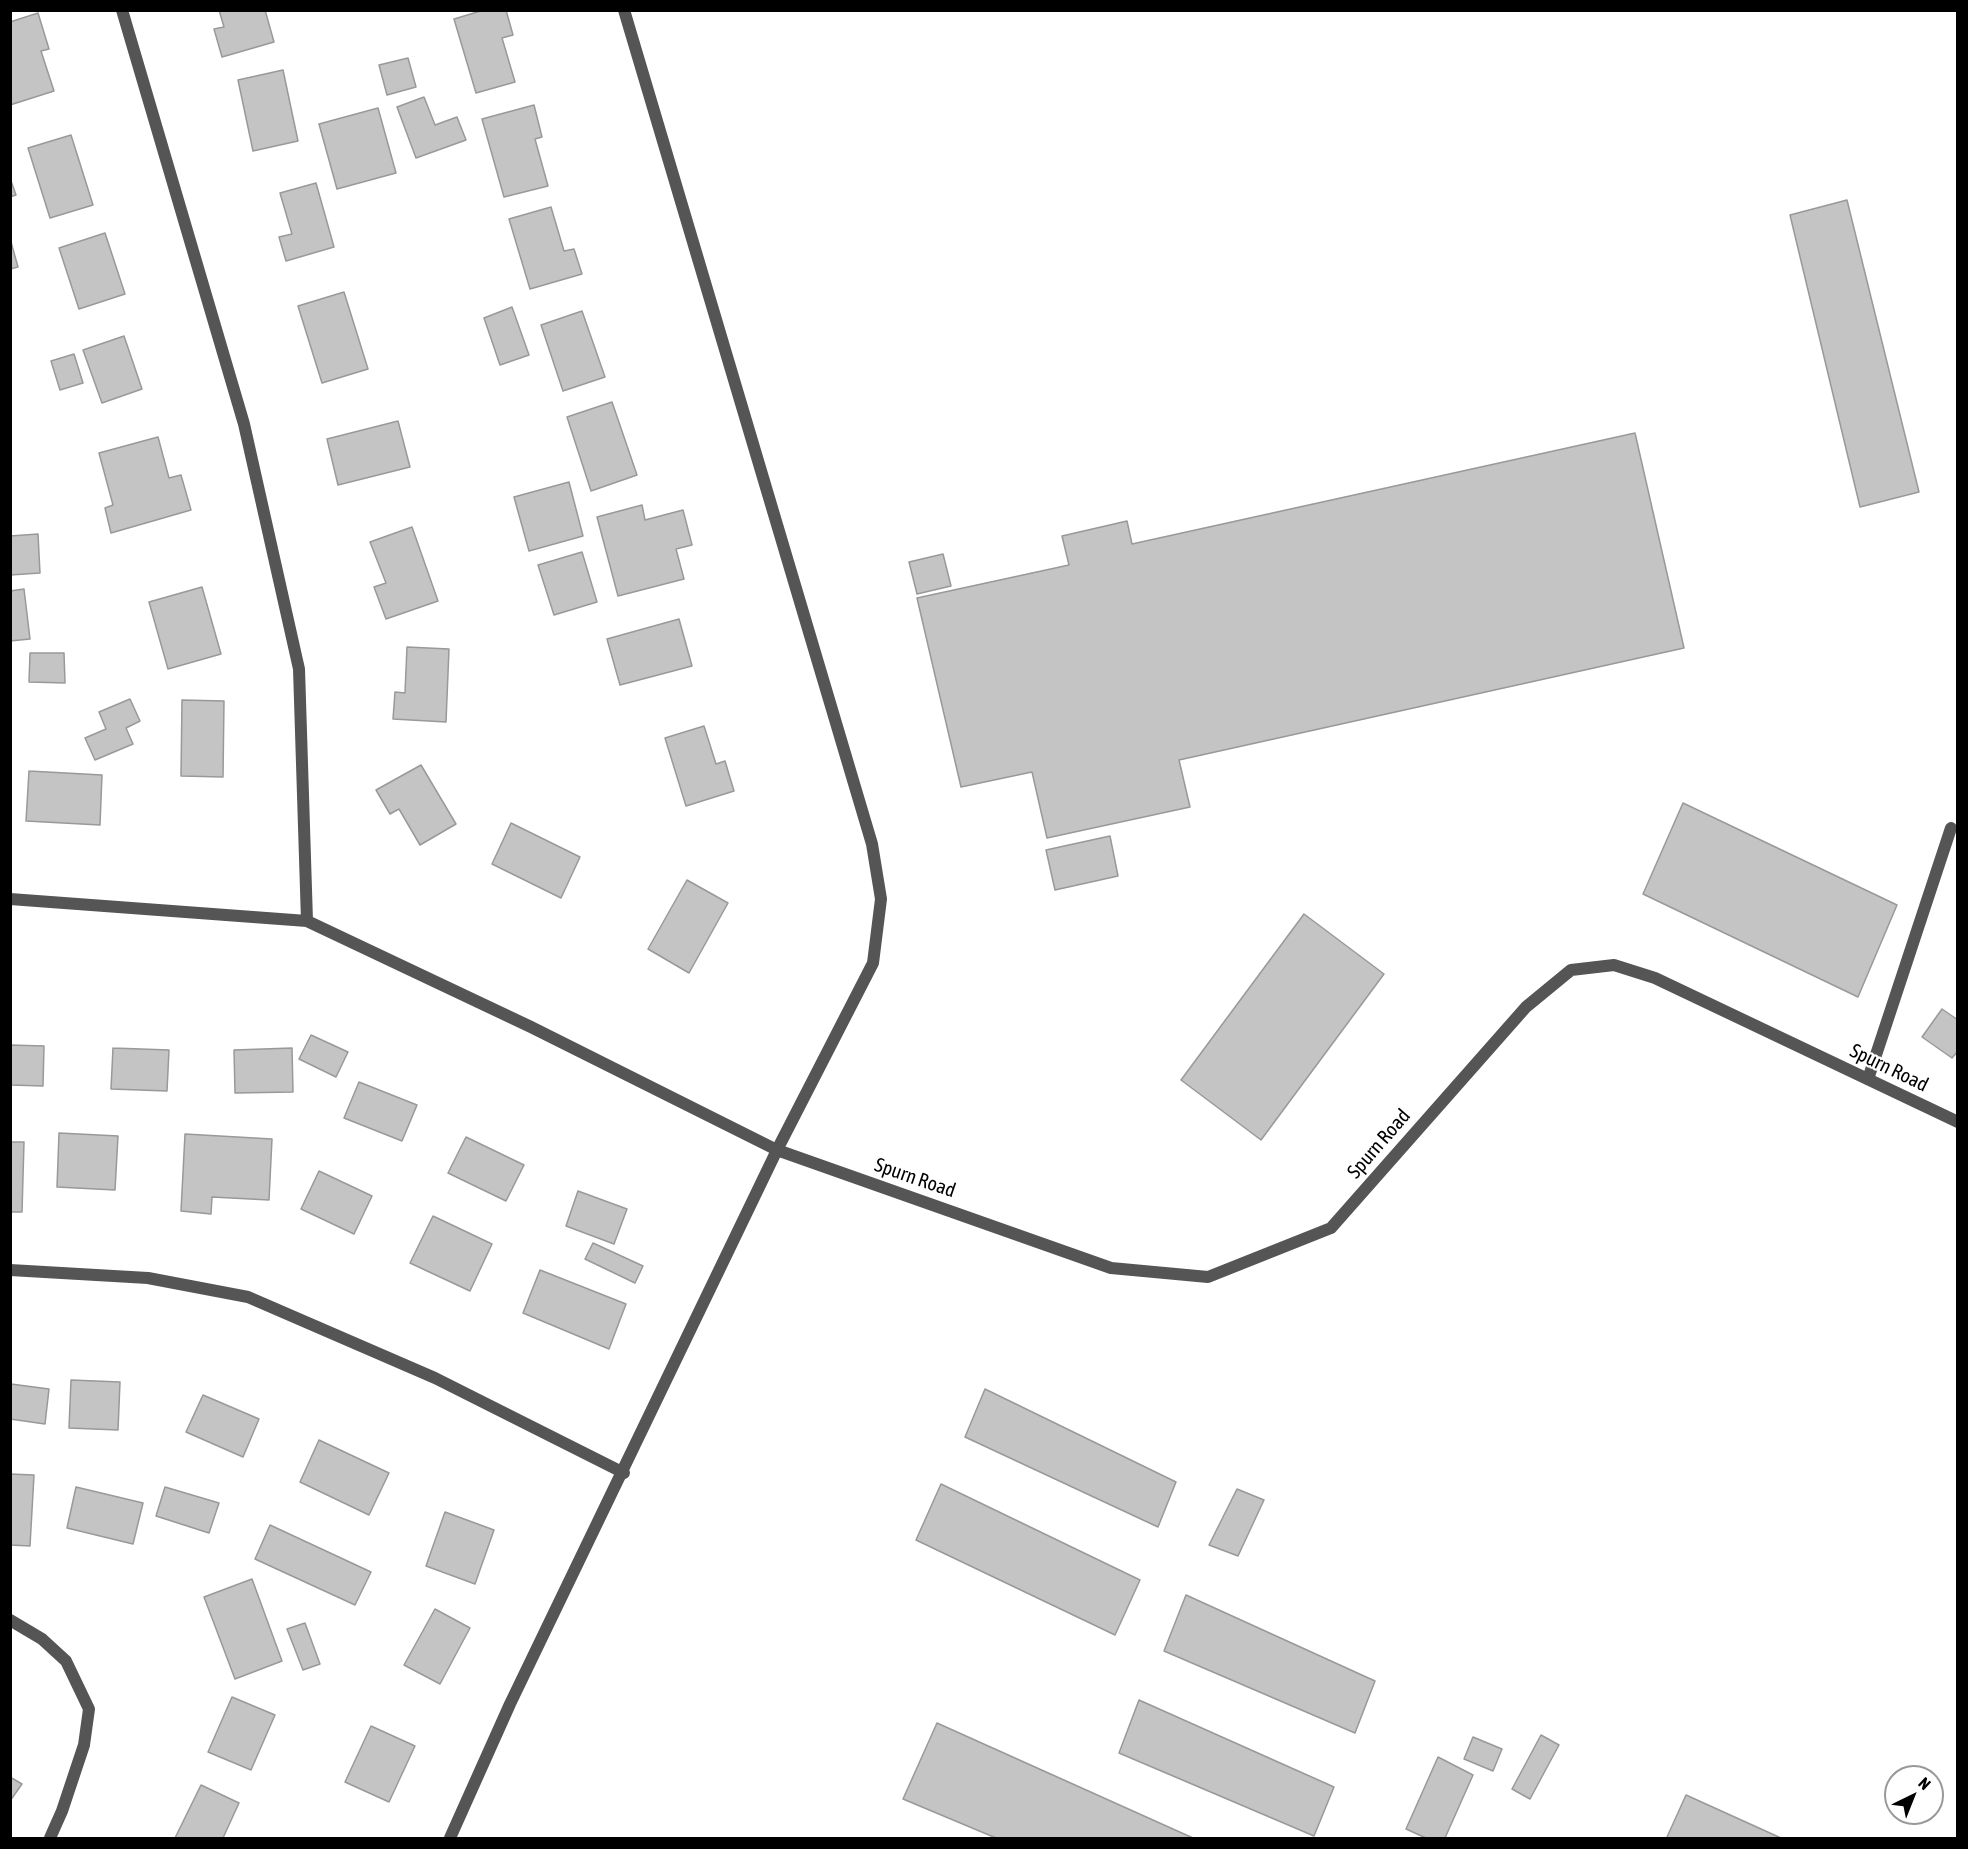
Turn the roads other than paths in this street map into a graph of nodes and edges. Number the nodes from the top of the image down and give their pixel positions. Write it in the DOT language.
graph roads {
  1 [pos="122,10"];
  2 [pos="624,10"];
  3 [pos="1951,828"];
  4 [pos="10,899"];
  5 [pos="307,921"];
  6 [pos="1868,1079"];
  7 [pos="1958,1122"];
  8 [pos="777,1150"];
  9 [pos="10,1270"];
  10 [pos="624,1473"];
  11 [pos="10,1620"];
  12 [pos="50,1839"];
  13 [pos="450,1839"];
  1 -- 5 [label="street"];
  2 -- 8 [label="street"];
  3 -- 6 [label="street"];
  4 -- 5 [label="street"];
  5 -- 8 [label="street, Spurn Road"];
  6 -- 7 [label="street, Spurn Road"];
  6 -- 8 [label="street, Spurn Road"];
  8 -- 10 [label="street"];
  9 -- 10 [label="street"];
  10 -- 13 [label="street"];
  11 -- 12 [label="street"];
}
